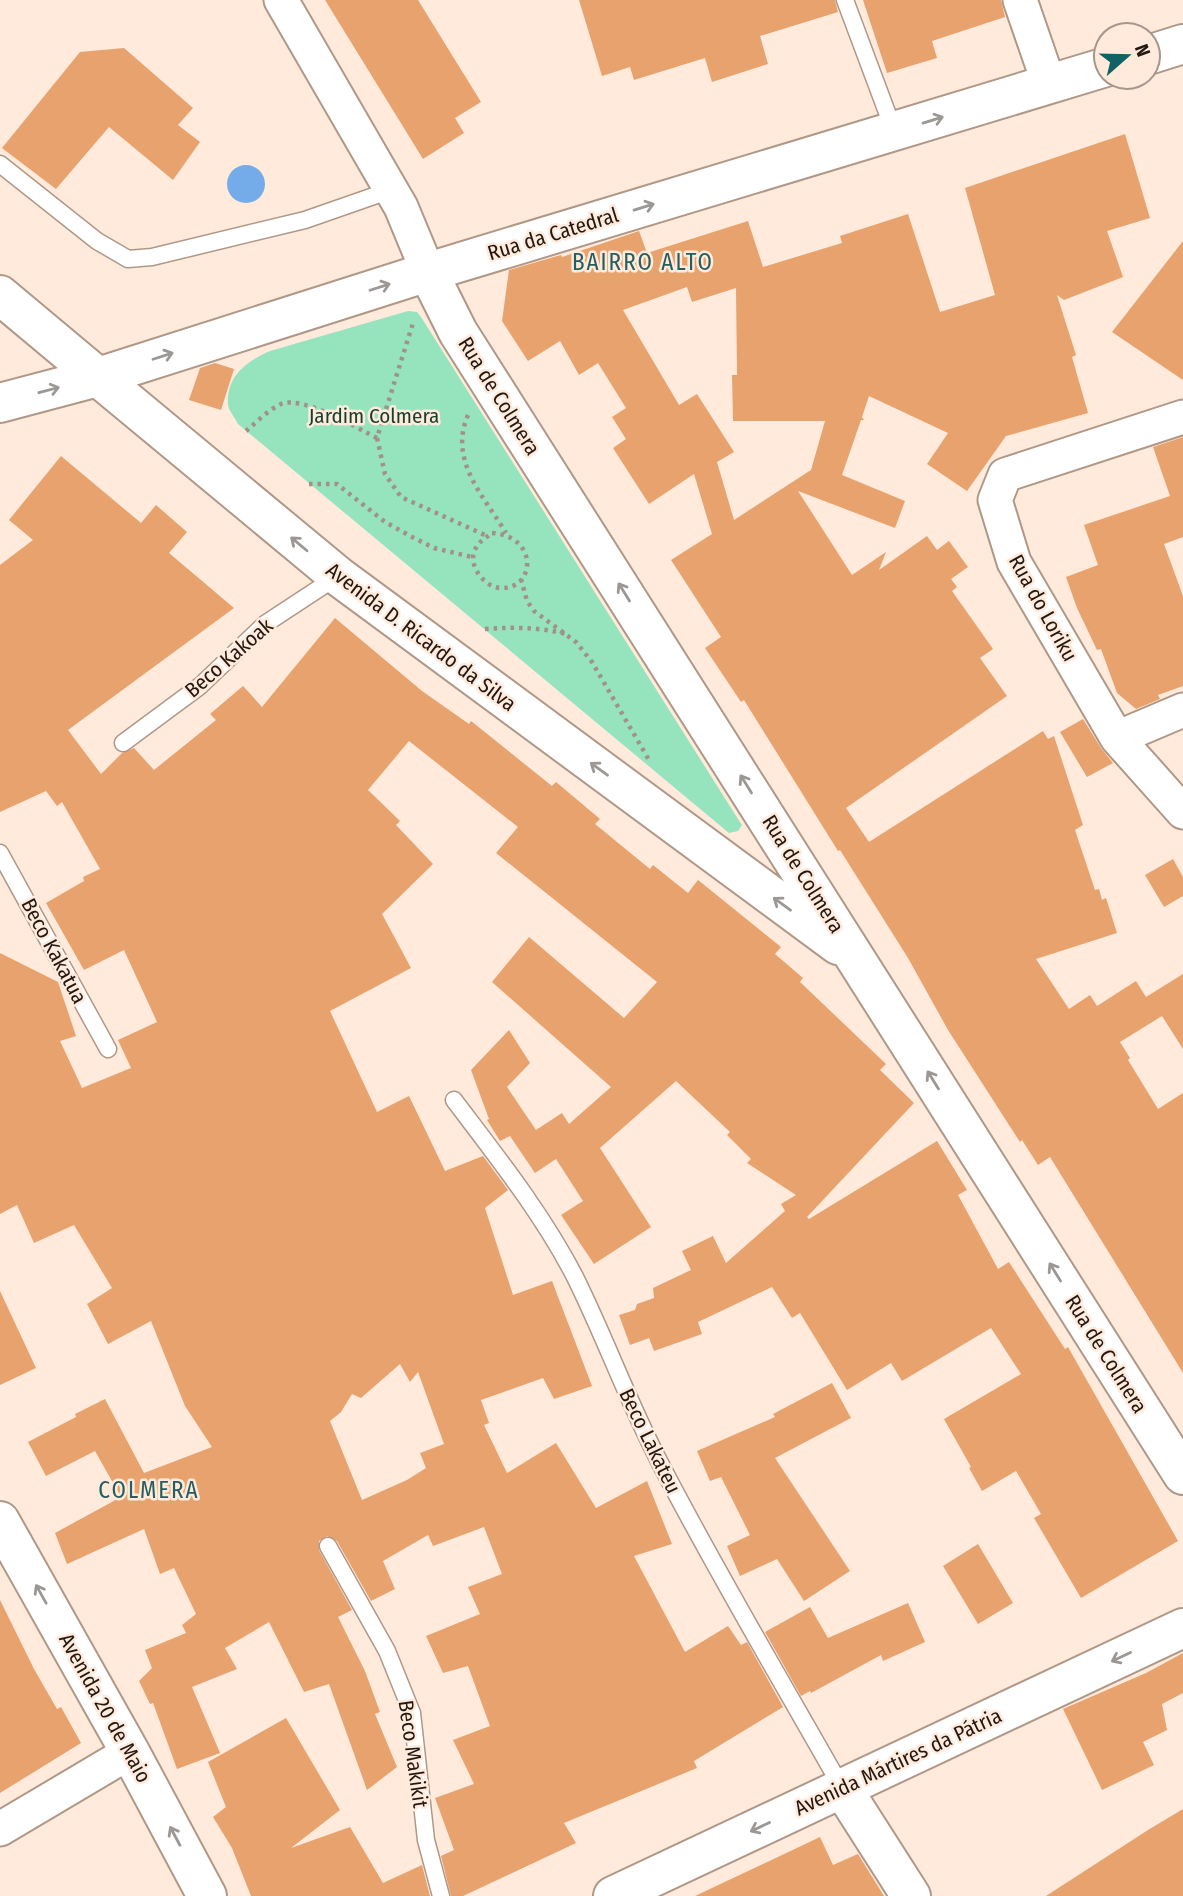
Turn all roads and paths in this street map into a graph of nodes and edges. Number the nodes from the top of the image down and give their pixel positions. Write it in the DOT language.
graph roads {
  1 [pos="281,0"];
  2 [pos="845,0"];
  3 [pos="1020,0"];
  4 [pos="1183,44"];
  5 [pos="1162,51"];
  6 [pos="1092,71"];
  7 [pos="1049,85"];
  8 [pos="894,131"];
  9 [pos="0,164"];
  10 [pos="391,190"];
  11 [pos="428,272"];
  12 [pos="0,295"];
  13 [pos="417,312"];
  14 [pos="98,377"];
  15 [pos="0,404"];
  16 [pos="470,411"];
  17 [pos="1183,416"];
  18 [pos="246,431"];
  19 [pos="377,438"];
  20 [pos="309,484"];
  21 [pos="507,534"];
  22 [pos="488,536"];
  23 [pos="472,557"];
  24 [pos="338,576"];
  25 [pos="521,579"];
  26 [pos="485,629"];
  27 [pos="567,634"];
  28 [pos="1183,710"];
  29 [pos="1117,738"];
  30 [pos="123,743"];
  31 [pos="654,770"];
  32 [pos="1183,812"];
  33 [pos="0,853"];
  34 [pos="857,959"];
  35 [pos="108,1049"];
  36 [pos="454,1100"];
  37 [pos="1183,1475"];
  38 [pos="0,1521"];
  39 [pos="328,1546"];
  40 [pos="1183,1628"];
  41 [pos="130,1752"];
  42 [pos="842,1788"];
  43 [pos="0,1829"];
  44 [pos="207,1896"];
  45 [pos="441,1896"];
  46 [pos="613,1896"];
  47 [pos="911,1896"];
  1 -- 10 [label="street"];
  2 -- 8 [label="lane"];
  3 -- 7 [label="street"];
  4 -- 5 [label="street"];
  6 -- 7 [label="street, Rua da Catedral"];
  8 -- 7 [label="street, Rua da Catedral, one-way"];
  11 -- 8 [label="street, Rua da Catedral, one-way"];
  9 -- 10 [label="lane"];
  10 -- 11 [label="street"];
  14 -- 11 [label="street, Rua da Catedral, one-way"];
  34 -- 11 [label="street, Rua de Colmera, one-way"];
  12 -- 14 [label="street, Avenida D. Ricardo da Silva"];
  13 -- 19 [label="path"];
  15 -- 14 [label="street, Rua da Catedral, one-way"];
  24 -- 14 [label="street, Avenida D. Ricardo da Silva, one-way"];
  16 -- 21 [label="path"];
  17 -- 29 [label="street, Rua do Loriku"];
  18 -- 19 [label="path"];
  19 -- 22 [label="path"];
  20 -- 23 [label="path"];
  21 -- 22 [label="path"];
  21 -- 25 [label="path"];
  22 -- 23 [label="path"];
  23 -- 25 [label="path"];
  24 -- 30 [label="lane, Beco Kakoak"];
  34 -- 24 [label="street, Avenida D. Ricardo da Silva, one-way"];
  25 -- 27 [label="path"];
  26 -- 27 [label="path"];
  27 -- 31 [label="path"];
  28 -- 29 [label="street"];
  29 -- 32 [label="street, Rua do Loriku"];
  33 -- 35 [label="lane, Beco Kakatua"];
  37 -- 34 [label="street, Rua de Colmera, one-way"];
  36 -- 42 [label="lane, Beco Lakateu"];
  41 -- 38 [label="street, Avenida 20 de Maio, one-way"];
  39 -- 45 [label="lane, Beco Makikit"];
  40 -- 42 [label="street, Avenida Mártires da Pátria, one-way"];
  41 -- 43 [label="street"];
  44 -- 41 [label="street, Avenida 20 de Maio, one-way"];
  42 -- 46 [label="street, Avenida Mártires da Pátria, one-way"];
  42 -- 47 [label="street"];
}
